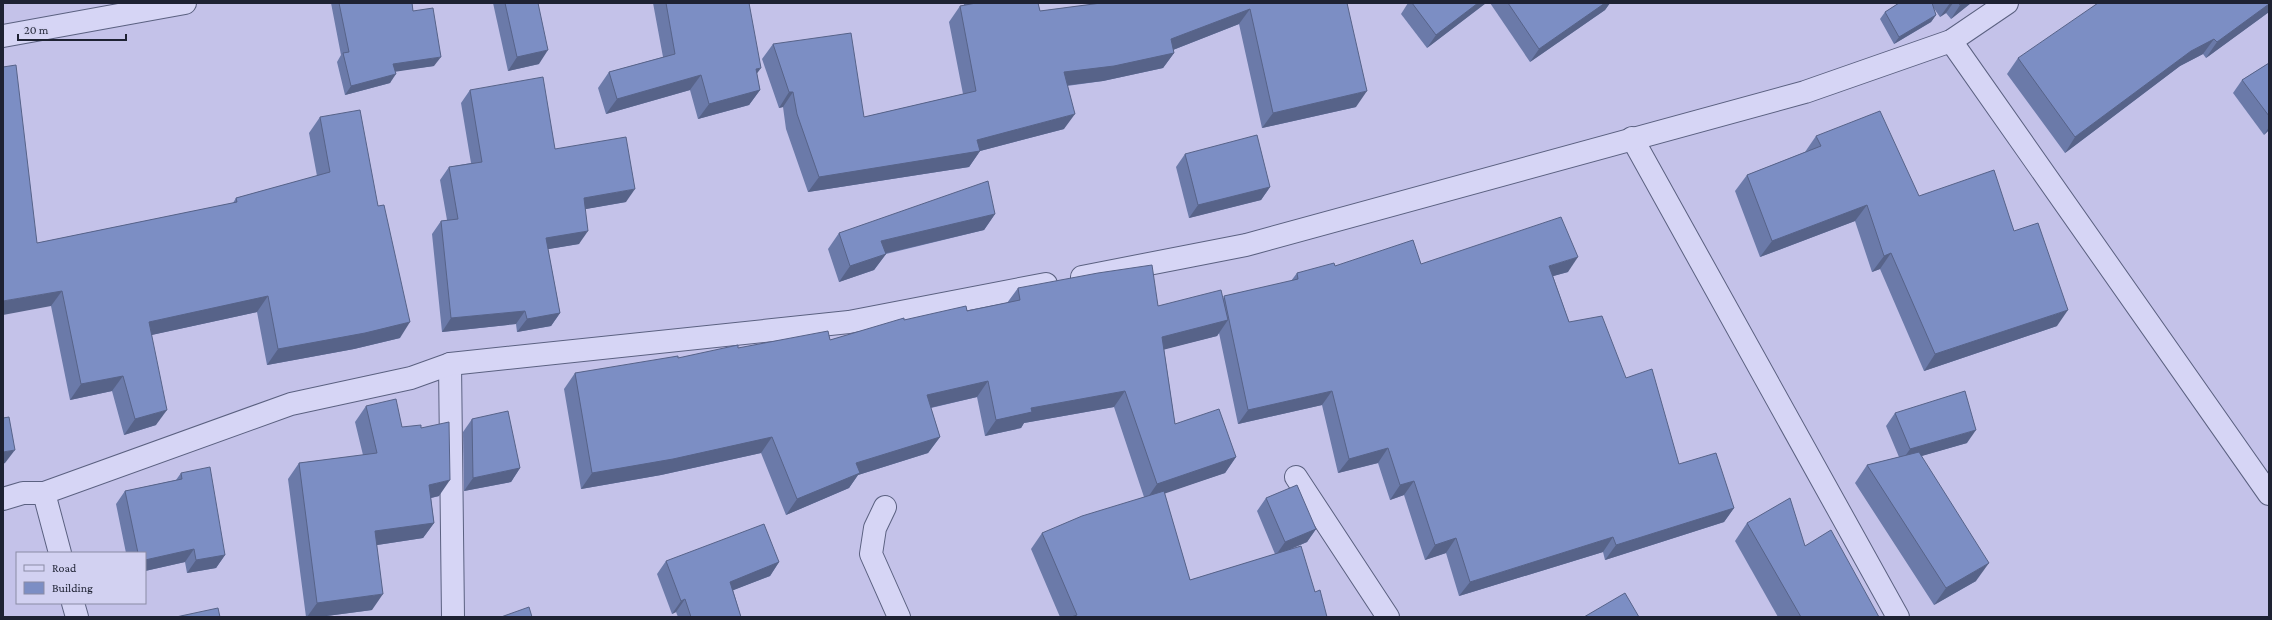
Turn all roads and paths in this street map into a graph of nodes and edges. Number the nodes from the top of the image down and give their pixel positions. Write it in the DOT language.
graph roads {
  1 [pos="185,3"];
  2 [pos="2007,3"];
  3 [pos="3,36"];
  4 [pos="1951,41"];
  5 [pos="1632,138"];
  6 [pos="450,364"];
  7 [pos="1296,477"];
  8 [pos="44,493"];
  9 [pos="2269,494"];
  10 [pos="3,499"];
  11 [pos="885,507"];
  12 [pos="60,552"];
  13 [pos="73,604"];
  14 [pos="77,617"];
  15 [pos="453,617"];
  16 [pos="899,617"];
  17 [pos="1388,617"];
  18 [pos="1898,617"];
  1 -- 3 [label="street"];
  2 -- 4 [label="street"];
  4 -- 5 [label="street"];
  4 -- 9 [label="street"];
  5 -- 6 [label="street"];
  5 -- 18 [label="street"];
  6 -- 8 [label="street"];
  6 -- 15 [label="street"];
  7 -- 17 [label="street"];
  8 -- 10 [label="street"];
  8 -- 12 [label="street"];
  11 -- 16 [label="street"];
  13 -- 14 [label="street"];
}
